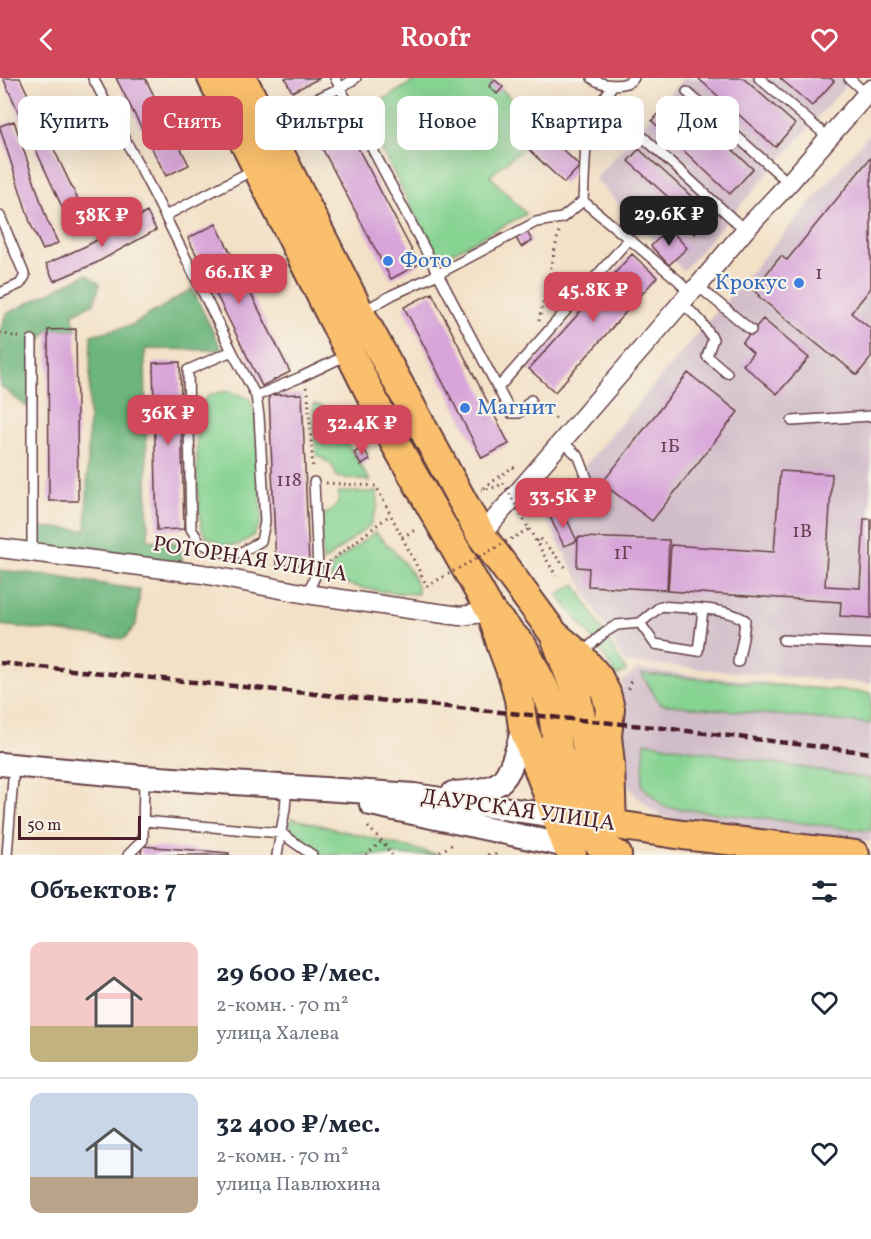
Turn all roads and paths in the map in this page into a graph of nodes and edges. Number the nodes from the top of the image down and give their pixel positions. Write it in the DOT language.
graph roads {
  1 [pos="93,78"];
  2 [pos="212,78"];
  3 [pos="242,78"];
  4 [pos="335,78"];
  5 [pos="356,78"];
  6 [pos="592,78"];
  7 [pos="634,78"];
  8 [pos="759,78"];
  9 [pos="849,78"];
  10 [pos="614,85"];
  11 [pos="340,88"];
  12 [pos="869,91"];
  13 [pos="687,92"];
  14 [pos="323,96"];
  15 [pos="255,103"];
  16 [pos="644,137"];
  17 [pos="828,138"];
  18 [pos="278,150"];
  19 [pos="257,168"];
  20 [pos="789,183"];
  21 [pos="584,201"];
  22 [pos="0,216"];
  23 [pos="165,216"];
  24 [pos="562,218"];
  25 [pos="746,229"];
  26 [pos="629,239"];
  27 [pos="438,273"];
  28 [pos="0,293"];
  29 [pos="690,295"];
  30 [pos="360,313"];
  31 [pos="751,330"];
  32 [pos="0,333"];
  33 [pos="32,340"];
  34 [pos="532,349"];
  35 [pos="232,351"];
  36 [pos="350,354"];
  37 [pos="727,373"];
  38 [pos="301,377"];
  39 [pos="498,388"];
  40 [pos="256,396"];
  41 [pos="531,400"];
  42 [pos="871,416"];
  43 [pos="792,421"];
  44 [pos="561,432"];
  45 [pos="516,470"];
  46 [pos="314,482"];
  47 [pos="503,482"];
  48 [pos="497,487"];
  49 [pos="594,508"];
  50 [pos="391,514"];
  51 [pos="529,529"];
  52 [pos="415,531"];
  53 [pos="481,535"];
  54 [pos="402,537"];
  55 [pos="261,541"];
  56 [pos="536,541"];
  57 [pos="0,548"];
  58 [pos="32,552"];
  59 [pos="567,569"];
  60 [pos="318,570"];
  61 [pos="556,576"];
  62 [pos="260,585"];
  63 [pos="307,594"];
  64 [pos="703,610"];
  65 [pos="491,612"];
  66 [pos="640,623"];
  67 [pos="554,634"];
  68 [pos="783,640"];
  69 [pos="871,644"];
  70 [pos="579,656"];
  71 [pos="738,662"];
  72 [pos="524,727"];
  73 [pos="7,765"];
  74 [pos="144,777"];
  75 [pos="287,786"];
  76 [pos="414,795"];
  77 [pos="569,818"];
  78 [pos="144,820"];
  79 [pos="612,825"];
  80 [pos="368,826"];
  81 [pos="281,833"];
  82 [pos="382,841"];
  83 [pos="453,844"];
  84 [pos="569,851"];
  85 [pos="7,855"];
  86 [pos="128,855"];
  87 [pos="277,855"];
  88 [pos="312,855"];
  89 [pos="366,855"];
  90 [pos="392,855"];
  91 [pos="435,855"];
  92 [pos="609,855"];
  93 [pos="619,855"];
  94 [pos="855,855"];
  1 -- 23 [label="lane"];
  2 -- 19 [label="main road"];
  3 -- 15 [label="main road"];
  4 -- 11 [label="lane"];
  5 -- 11 [label="lane"];
  6 -- 10 [label="lane"];
  7 -- 10 [label="lane"];
  8 -- 17 [label="lane"];
  9 -- 12 [label="lane"];
  10 -- 21 [label="lane"];
  11 -- 14 [label="lane"];
  11 -- 27 [label="lane"];
  12 -- 17 [label="street"];
  13 -- 20 [label="lane"];
  16 -- 25 [label="lane"];
  17 -- 20 [label="street"];
  18 -- 30 [label="main road"];
  19 -- 23 [label="lane"];
  19 -- 36 [label="main road"];
  20 -- 25 [label="street"];
  21 -- 24 [label="lane"];
  21 -- 26 [label="lane"];
  22 -- 28 [label="lane"];
  23 -- 35 [label="lane"];
  24 -- 27 [label="lane"];
  24 -- 34 [label="path"];
  25 -- 29 [label="street"];
  26 -- 29 [label="lane"];
  26 -- 34 [label="lane"];
  27 -- 30 [label="lane"];
  27 -- 39 [label="lane"];
  29 -- 31 [label="lane"];
  29 -- 37 [label="lane"];
  29 -- 44 [label="street"];
  30 -- 53 [label="main road"];
  32 -- 33 [label="path"];
  33 -- 58 [label="lane"];
  34 -- 39 [label="lane"];
  35 -- 40 [label="lane"];
  35 -- 55 [label="lane"];
  36 -- 38 [label="lane"];
  36 -- 65 [label="main road"];
  38 -- 40 [label="lane"];
  38 -- 46 [label="path"];
  39 -- 41 [label="lane"];
  40 -- 55 [label="lane"];
  41 -- 44 [label="path"];
  42 -- 43 [label="lane"];
  44 -- 49 [label="lane"];
  44 -- 53 [label="street"];
  45 -- 48 [label="path"];
  46 -- 50 [label="path"];
  46 -- 60 [label="lane"];
  47 -- 51 [label="path, bridge"];
  50 -- 54 [label="path"];
  50 -- 60 [label="path"];
  51 -- 54 [label="path, bridge"];
  51 -- 56 [label="path"];
  52 -- 54 [label="path"];
  53 -- 67 [label="main road"];
  55 -- 62 [label="path"];
  56 -- 59 [label="path"];
  56 -- 61 [label="path"];
  57 -- 58 [label="street, РОТОРНАЯ УЛИЦА"];
  58 -- 62 [label="street, РОТОРНАЯ УЛИЦА"];
  60 -- 63 [label="lane"];
  62 -- 63 [label="street, РОТОРНАЯ УЛИЦА"];
  63 -- 65 [label="street, РОТОРНАЯ УЛИЦА"];
  64 -- 66 [label="lane"];
  64 -- 66 [label="lane"];
  64 -- 71 [label="lane"];
  65 -- 72 [label="main road"];
  65 -- 77 [label="main road"];
  66 -- 70 [label="lane"];
  67 -- 70 [label="main road"];
  67 -- 79 [label="main road"];
  68 -- 69 [label="lane"];
  70 -- 79 [label="main road"];
  72 -- 76 [label="street"];
  72 -- 77 [label="main road"];
  73 -- 74 [label="street, ДАУРСКАЯ УЛИЦА"];
  73 -- 85 [label="lane"];
  74 -- 75 [label="street, ДАУРСКАЯ УЛИЦА"];
  74 -- 78 [label="lane"];
  75 -- 76 [label="street, ДАУРСКАЯ УЛИЦА"];
  75 -- 81 [label="lane"];
  75 -- 84 [label="street, ДАУРСКАЯ УЛИЦА"];
  76 -- 77 [label="street, ДАУРСКАЯ УЛИЦА"];
  77 -- 79 [label="main road, ДАУРСКАЯ УЛИЦА"];
  77 -- 84 [label="main road"];
  77 -- 93 [label="main road"];
  78 -- 81 [label="lane"];
  78 -- 86 [label="lane"];
  79 -- 93 [label="main road"];
  79 -- 94 [label="main road, ДАУРСКАЯ УЛИЦА"];
  80 -- 82 [label="path"];
  81 -- 87 [label="lane"];
  81 -- 88 [label="lane"];
  82 -- 89 [label="path"];
  82 -- 90 [label="path"];
  83 -- 91 [label="path"];
  84 -- 92 [label="main road, ДАУРСКАЯ УЛИЦА"];
}
